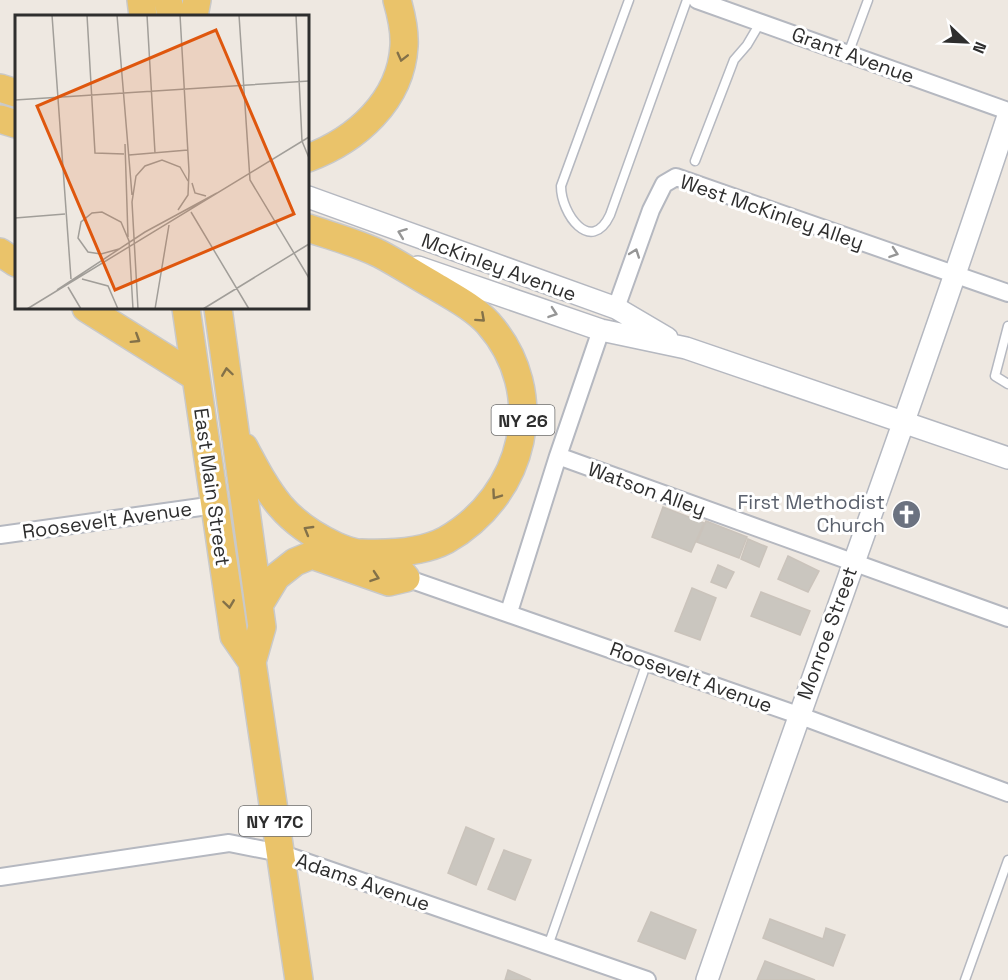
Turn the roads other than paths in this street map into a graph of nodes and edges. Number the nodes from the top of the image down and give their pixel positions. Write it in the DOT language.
graph roads {
  1 [pos="141,0"];
  2 [pos="168,0"];
  3 [pos="197,0"];
  4 [pos="397,0"];
  5 [pos="629,0"];
  6 [pos="687,0"];
  7 [pos="697,0"];
  8 [pos="868,0"];
  9 [pos="143,15"];
  10 [pos="171,15"];
  11 [pos="194,15"];
  12 [pos="760,23"];
  13 [pos="848,54"];
  14 [pos="0,88"];
  15 [pos="15,93"];
  16 [pos="1008,111"];
  17 [pos="1008,116"];
  18 [pos="0,118"];
  19 [pos="15,124"];
  20 [pos="309,158"];
  21 [pos="695,161"];
  22 [pos="309,197"];
  23 [pos="309,228"];
  24 [pos="0,252"];
  25 [pos="378,253"];
  26 [pos="15,262"];
  27 [pos="956,274"];
  28 [pos="1008,293"];
  29 [pos="88,309"];
  30 [pos="186,309"];
  31 [pos="218,309"];
  32 [pos="616,309"];
  33 [pos="1008,326"];
  34 [pos="601,330"];
  35 [pos="686,348"];
  36 [pos="196,377"];
  37 [pos="1008,384"];
  38 [pos="903,422"];
  39 [pos="236,429"];
  40 [pos="558,456"];
  41 [pos="1008,458"];
  42 [pos="215,505"];
  43 [pos="0,535"];
  44 [pos="361,553"];
  45 [pos="852,562"];
  46 [pos="406,578"];
  47 [pos="259,605"];
  48 [pos="509,612"];
  49 [pos="1008,618"];
  50 [pos="647,661"];
  51 [pos="252,662"];
  52 [pos="798,715"];
  53 [pos="1008,793"];
  54 [pos="280,853"];
  55 [pos="1008,860"];
  56 [pos="0,877"];
  57 [pos="548,946"];
  58 [pos="300,980"];
  59 [pos="646,980"];
  60 [pos="707,980"];
  61 [pos="965,980"];
  1 -- 9 [label="main road"];
  2 -- 10 [label="main road"];
  3 -- 11 [label="main road"];
  4 -- 20 [label="main road, one-way"];
  5 -- 6 [label="lane"];
  7 -- 12 [label="street, Grant Avenue"];
  8 -- 13 [label="lane"];
  12 -- 13 [label="street, Grant Avenue"];
  12 -- 21 [label="lane"];
  13 -- 16 [label="street, Grant Avenue"];
  14 -- 15 [label="main road"];
  17 -- 27 [label="street, Monroe Street"];
  18 -- 19 [label="main road"];
  32 -- 22 [label="street, McKinley Avenue, one-way"];
  23 -- 25 [label="main road, NY 26"];
  24 -- 26 [label="main road"];
  25 -- 34 [label="street, McKinley Avenue, one-way"];
  25 -- 44 [label="main road, NY 26, one-way"];
  27 -- 28 [label="street, West McKinley Alley"];
  32 -- 27 [label="street, West McKinley Alley, one-way"];
  27 -- 38 [label="street, Monroe Street"];
  29 -- 36 [label="main road, one-way"];
  30 -- 36 [label="main road, East Main Street / NY 17C"];
  39 -- 31 [label="main road, East Main Street / NY 17C, one-way"];
  32 -- 35 [label="street, McKinley Avenue"];
  33 -- 37 [label="lane"];
  34 -- 35 [label="street, McKinley Avenue"];
  34 -- 40 [label="street"];
  35 -- 38 [label="street, McKinley Avenue"];
  36 -- 42 [label="main road, East Main Street / NY 17C"];
  38 -- 41 [label="street, McKinley Avenue"];
  38 -- 45 [label="street, Monroe Street"];
  44 -- 39 [label="main road, NY 26, one-way"];
  39 -- 47 [label="main road, East Main Street / NY 17C"];
  40 -- 45 [label="street, Watson Alley"];
  40 -- 48 [label="street"];
  42 -- 43 [label="street, Roosevelt Avenue"];
  42 -- 51 [label="main road, East Main Street / NY 17C, one-way"];
  44 -- 46 [label="main road"];
  45 -- 49 [label="street, Watson Alley"];
  45 -- 52 [label="street, Monroe Street"];
  47 -- 46 [label="main road, one-way"];
  46 -- 48 [label="street, Roosevelt Avenue"];
  47 -- 51 [label="main road, East Main Street / NY 17C"];
  48 -- 50 [label="street, Roosevelt Avenue"];
  50 -- 52 [label="street, Roosevelt Avenue"];
  50 -- 57 [label="lane"];
  51 -- 54 [label="main road, East Main Street / NY 17C"];
  52 -- 53 [label="street, Roosevelt Avenue"];
  52 -- 60 [label="street, Monroe Street"];
  54 -- 56 [label="street, Adams Avenue"];
  54 -- 57 [label="street, Adams Avenue"];
  54 -- 58 [label="main road, East Main Street / NY 17C"];
  55 -- 61 [label="lane"];
  57 -- 59 [label="street, Adams Avenue"];
}
